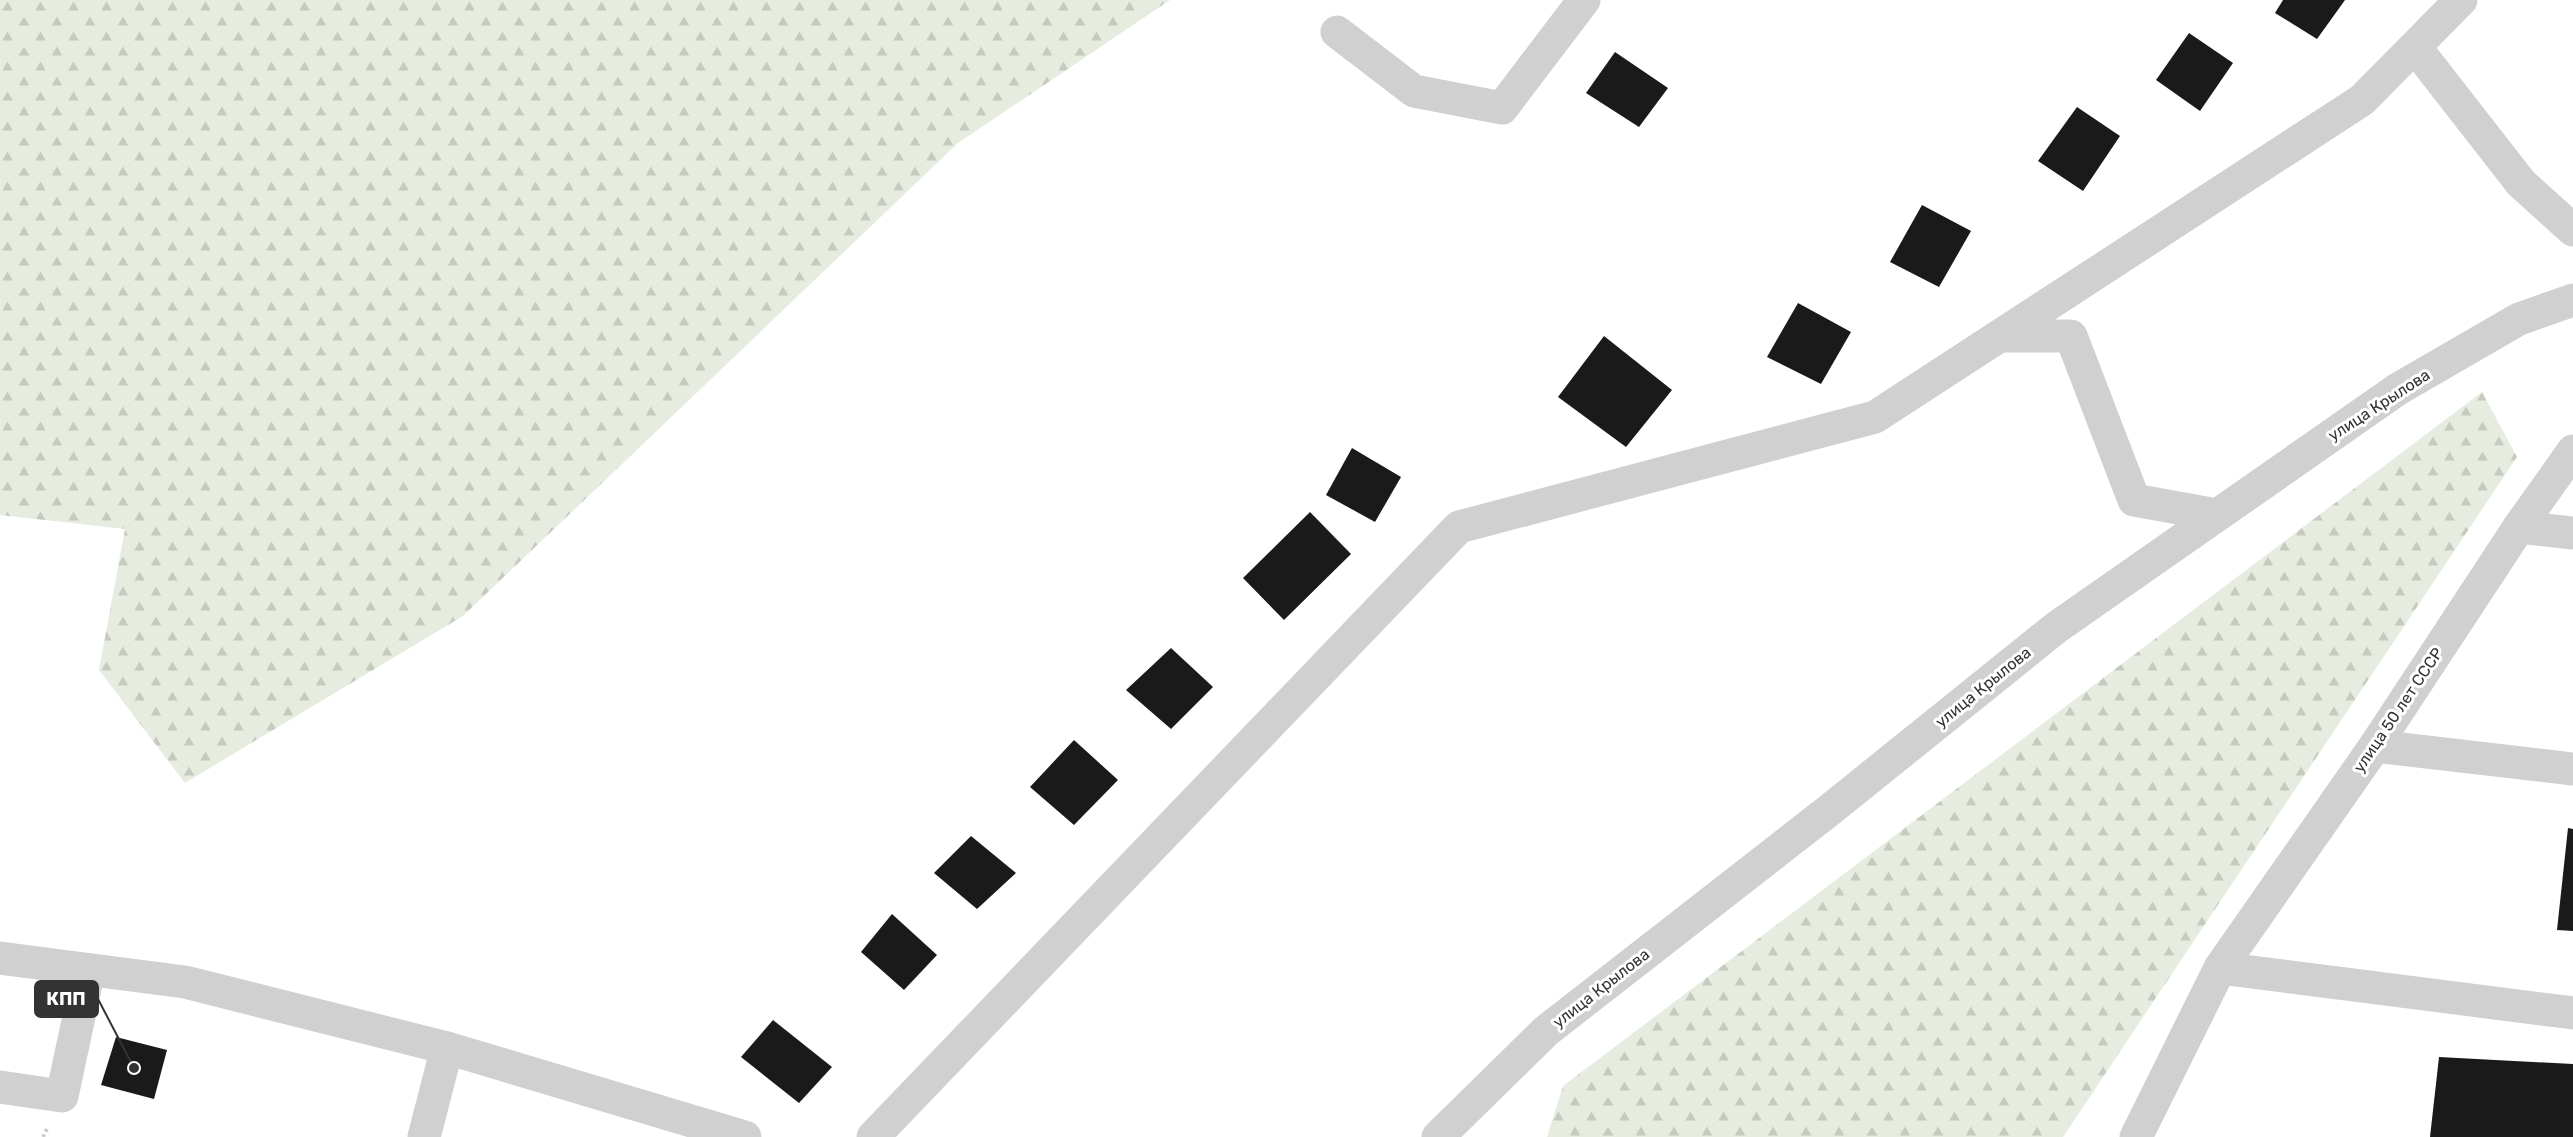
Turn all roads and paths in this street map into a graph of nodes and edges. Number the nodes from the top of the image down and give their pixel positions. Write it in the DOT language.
graph roads {
  1 [pos="1584,0"];
  2 [pos="2461,0"];
  3 [pos="1337,32"];
  4 [pos="2415,47"];
  5 [pos="2573,230"];
  6 [pos="2083,282"];
  7 [pos="2573,300"];
  8 [pos="2000,336"];
  9 [pos="2071,336"];
  10 [pos="2573,451"];
  11 [pos="2217,516"];
  12 [pos="2519,527"];
  13 [pos="2573,533"];
  14 [pos="2375,746"];
  15 [pos="2573,769"];
  16 [pos="0,958"];
  17 [pos="2220,968"];
  18 [pos="89,970"];
  19 [pos="2573,1013"];
  20 [pos="447,1048"];
  21 [pos="0,1087"];
  22 [pos="424,1137"];
  23 [pos="745,1137"];
  24 [pos="873,1137"];
  25 [pos="1438,1137"];
  26 [pos="2136,1137"];
  1 -- 3 [label="street"];
  2 -- 4 [label="street"];
  4 -- 5 [label="street"];
  4 -- 6 [label="street"];
  6 -- 8 [label="street"];
  6 -- 9 [label="street"];
  7 -- 11 [label="street, улица Крылова"];
  8 -- 9 [label="street"];
  8 -- 24 [label="street"];
  9 -- 11 [label="street"];
  10 -- 12 [label="street, улица 50 лет СССР"];
  11 -- 25 [label="street, улица Крылова"];
  12 -- 13 [label="street"];
  12 -- 14 [label="street, улица 50 лет СССР"];
  14 -- 15 [label="street"];
  14 -- 17 [label="street, улица 50 лет СССР"];
  16 -- 18 [label="street"];
  17 -- 19 [label="street"];
  17 -- 26 [label="street, улица 50 лет СССР"];
  18 -- 20 [label="street"];
  18 -- 21 [label="street"];
  20 -- 22 [label="street"];
  20 -- 23 [label="street"];
}
